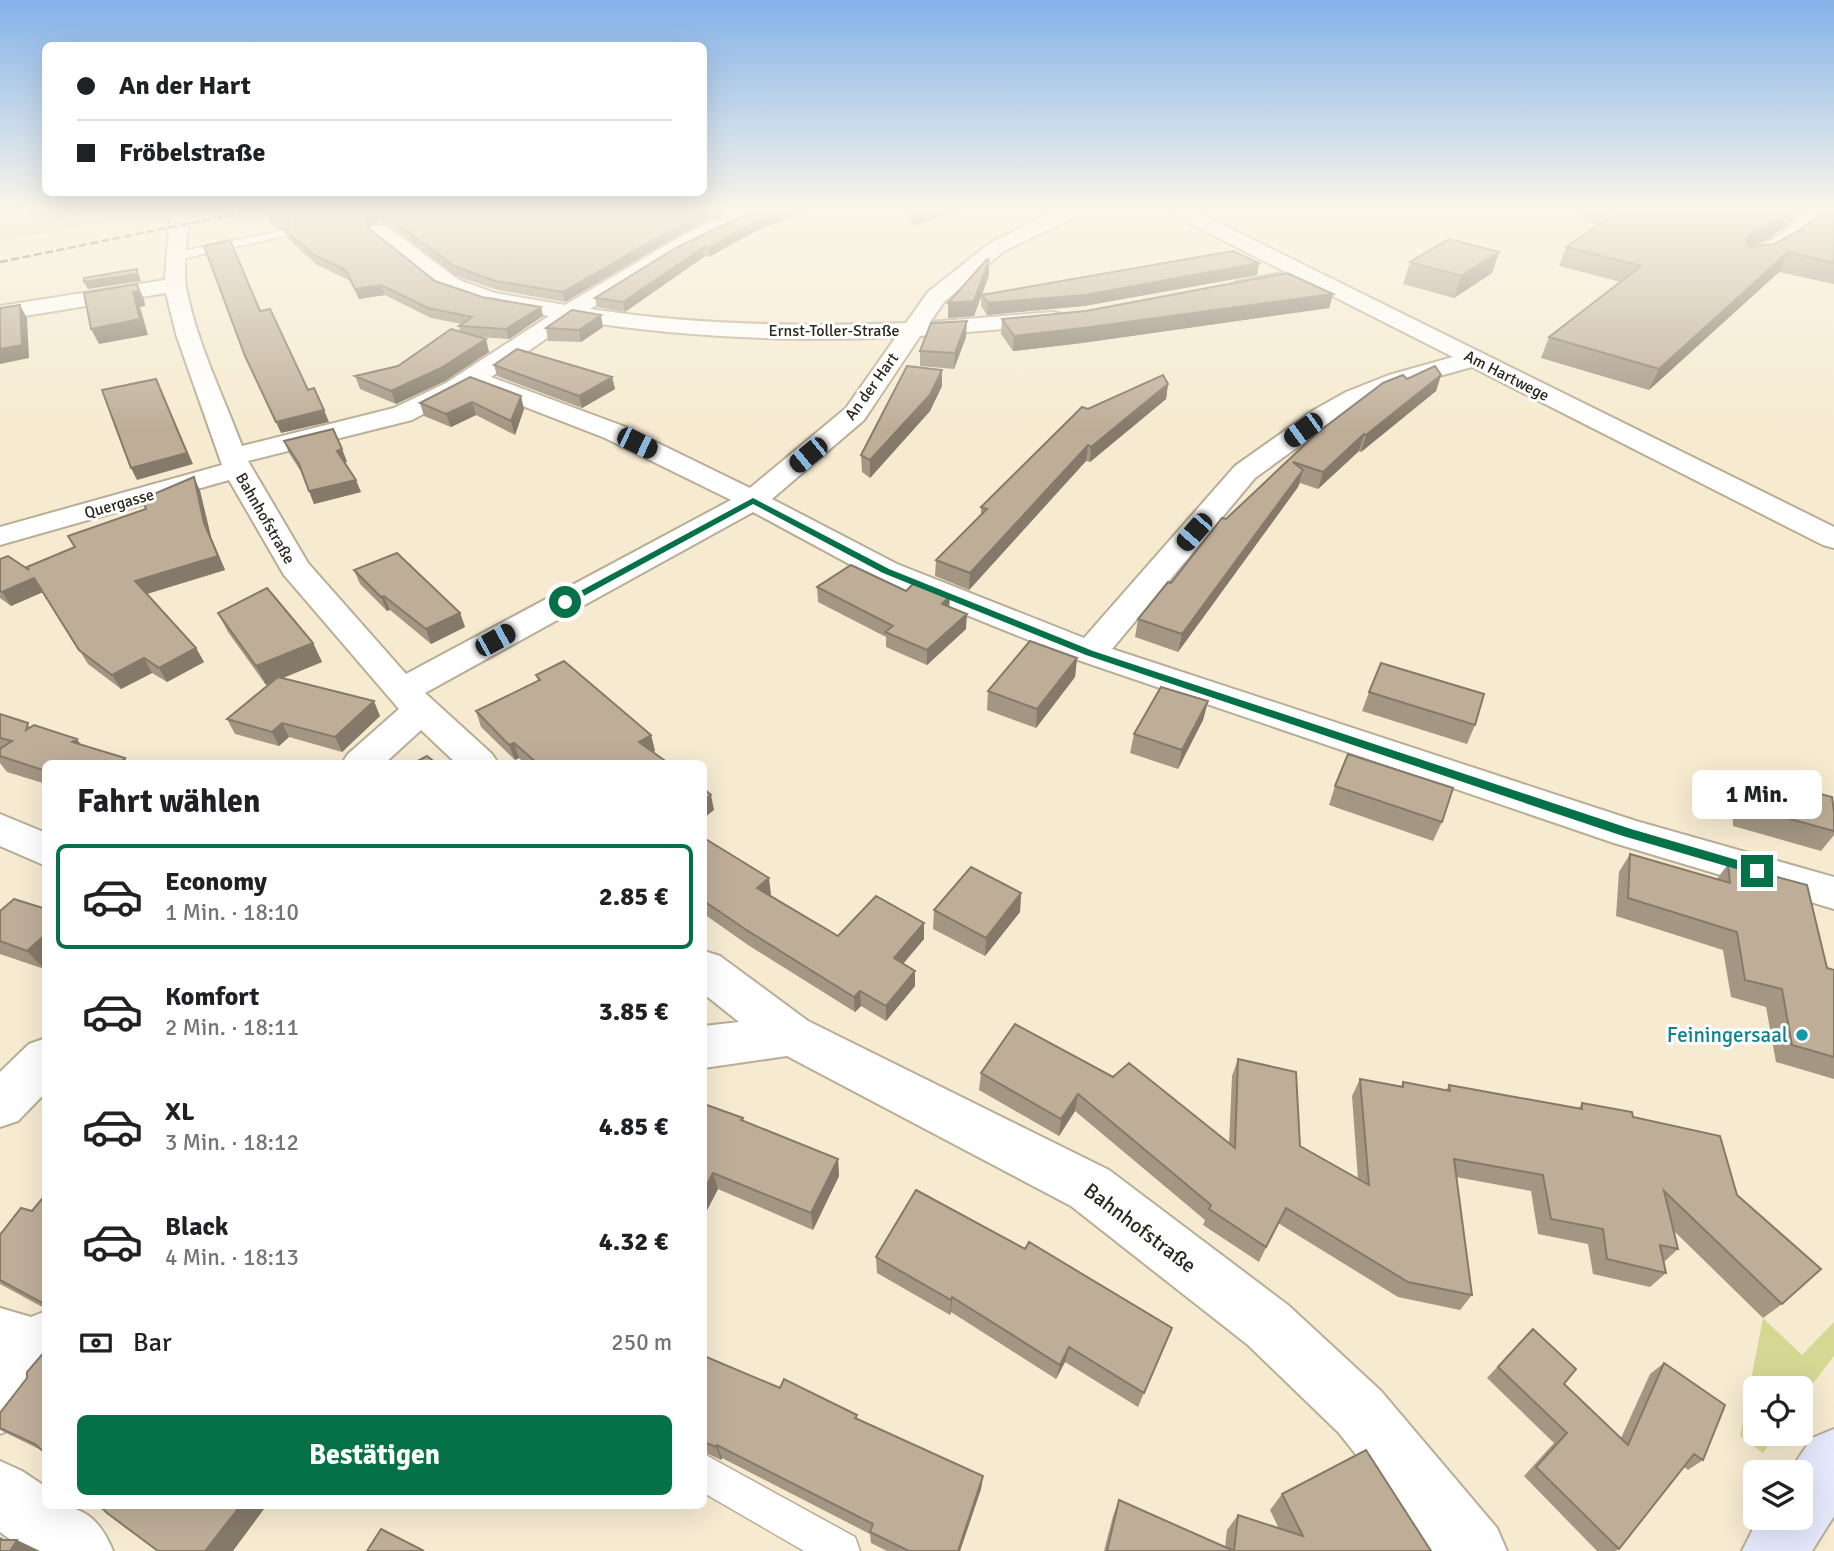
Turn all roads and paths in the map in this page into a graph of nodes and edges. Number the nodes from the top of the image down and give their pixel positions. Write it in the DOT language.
graph roads {
  1 [pos="448,283"];
  2 [pos="614,283"];
  3 [pos="952,283"];
  4 [pos="1265,283"];
  5 [pos="1324,283"];
  6 [pos="175,285"];
  7 [pos="1216,293"];
  8 [pos="0,313"];
  9 [pos="569,313"];
  10 [pos="1070,318"];
  11 [pos="911,330"];
  12 [pos="1474,359"];
  13 [pos="472,378"];
  14 [pos="235,463"];
  15 [pos="753,500"];
  16 [pos="0,536"];
  17 [pos="1834,539"];
  18 [pos="1090,653"];
  19 [pos="412,700"];
  20 [pos="363,760"];
  21 [pos="476,760"];
  22 [pos="0,829"];
  23 [pos="42,849"];
  24 [pos="1834,893"];
  25 [pos="707,971"];
  26 [pos="791,1035"];
  27 [pos="707,1047"];
  28 [pos="42,1063"];
  29 [pos="0,1105"];
  30 [pos="28,1342"];
  31 [pos="0,1404"];
  32 [pos="1834,1460"];
  33 [pos="707,1475"];
  34 [pos="1813,1491"];
  35 [pos="0,1493"];
  36 [pos="1788,1530"];
  37 [pos="80,1551"];
  38 [pos="841,1551"];
  39 [pos="1474,1551"];
  40 [pos="1774,1551"];
  1 -- 9 [label="street, Ernst-Toller-Straße"];
  2 -- 9 [label="street, Quergasse"];
  3 -- 11 [label="street, An der Hart"];
  4 -- 7 [label="street"];
  5 -- 12 [label="street, Am Hartwege"];
  6 -- 8 [label="street"];
  6 -- 14 [label="street, Bahnhofstraße"];
  9 -- 11 [label="street, Ernst-Toller-Straße"];
  9 -- 13 [label="street, Quergasse"];
  10 -- 11 [label="street, Ernst-Toller-Straße"];
  11 -- 15 [label="street, An der Hart"];
  12 -- 17 [label="street, Am Hartwege"];
  12 -- 18 [label="street"];
  13 -- 14 [label="street, Quergasse"];
  13 -- 15 [label="street"];
  14 -- 16 [label="street, Quergasse"];
  14 -- 19 [label="street, Bahnhofstraße"];
  15 -- 18 [label="street"];
  15 -- 19 [label="street, An der Hart"];
  18 -- 24 [label="street"];
  19 -- 20 [label="street, An der Hart"];
  19 -- 21 [label="street, Bahnhofstraße"];
  22 -- 23 [label="street"];
  25 -- 26 [label="street, Bahnhofstraße"];
  26 -- 27 [label="street"];
  26 -- 39 [label="street, Bahnhofstraße"];
  28 -- 29 [label="street"];
  30 -- 31 [label="street"];
  32 -- 34 [label="street"];
  33 -- 38 [label="lane"];
  35 -- 37 [label="street"];
  36 -- 40 [label="street"];
}
